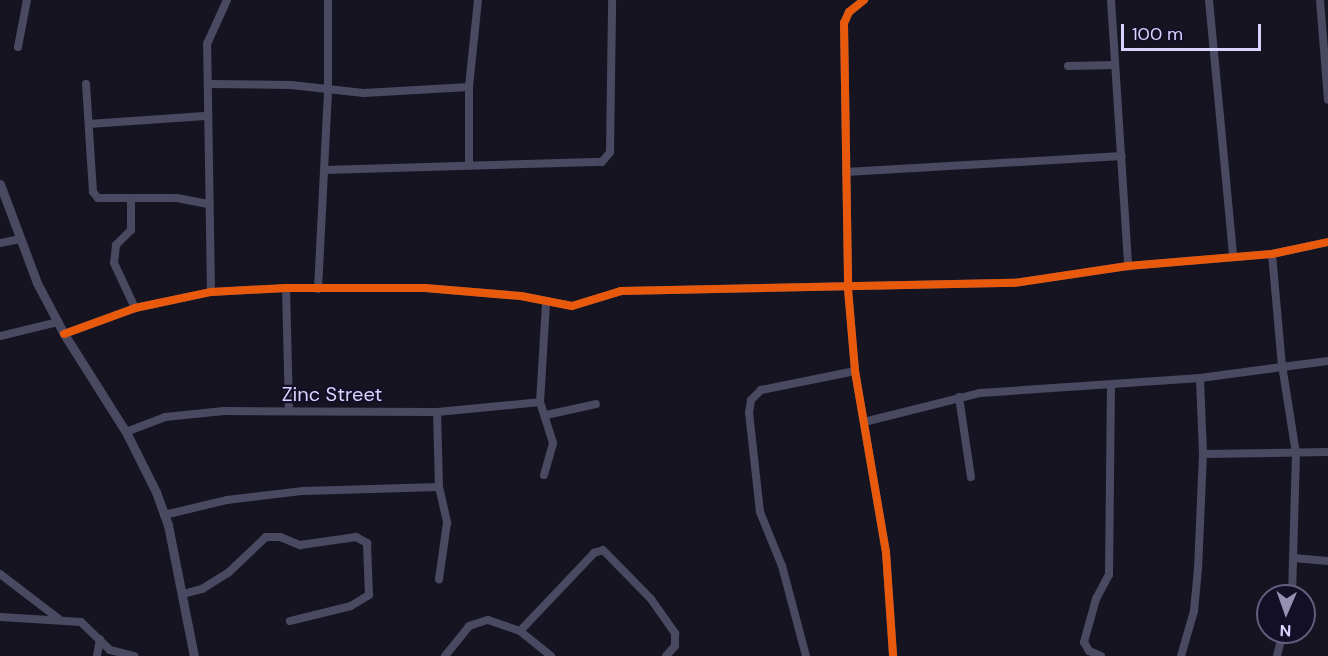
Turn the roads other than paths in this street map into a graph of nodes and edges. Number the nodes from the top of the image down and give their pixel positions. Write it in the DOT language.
graph roads {
  1 [pos="27,0"];
  2 [pos="227,0"];
  3 [pos="328,0"];
  4 [pos="478,0"];
  5 [pos="612,0"];
  6 [pos="864,0"];
  7 [pos="1111,0"];
  8 [pos="1209,0"];
  9 [pos="1320,0"];
  10 [pos="1325,30"];
  11 [pos="18,47"];
  12 [pos="1115,65"];
  13 [pos="1068,66"];
  14 [pos="86,84"];
  15 [pos="209,84"];
  16 [pos="469,87"];
  17 [pos="328,92"];
  18 [pos="1328,100"];
  19 [pos="205,116"];
  20 [pos="88,124"];
  21 [pos="1122,156"];
  22 [pos="469,165"];
  23 [pos="325,170"];
  24 [pos="846,172"];
  25 [pos="0,184"];
  26 [pos="131,201"];
  27 [pos="209,204"];
  28 [pos="21,239"];
  29 [pos="1328,242"];
  30 [pos="0,243"];
  31 [pos="1233,254"];
  32 [pos="1272,254"];
  33 [pos="1128,266"];
  34 [pos="286,288"];
  35 [pos="318,289"];
  36 [pos="848,289"];
  37 [pos="211,292"];
  38 [pos="546,303"];
  39 [pos="135,308"];
  40 [pos="57,322"];
  41 [pos="64,334"];
  42 [pos="0,336"];
  43 [pos="1328,361"];
  44 [pos="1282,365"];
  45 [pos="855,371"];
  46 [pos="1200,378"];
  47 [pos="1111,386"];
  48 [pos="959,397"];
  49 [pos="540,402"];
  50 [pos="596,405"];
  51 [pos="289,410"];
  52 [pos="437,412"];
  53 [pos="546,415"];
  54 [pos="864,422"];
  55 [pos="126,432"];
  56 [pos="1328,452"];
  57 [pos="1296,453"];
  58 [pos="1203,454"];
  59 [pos="544,475"];
  60 [pos="971,477"];
  61 [pos="439,487"];
  62 [pos="164,515"];
  63 [pos="1294,558"];
  64 [pos="1328,561"];
  65 [pos="0,574"];
  66 [pos="439,579"];
  67 [pos="1293,584"];
  68 [pos="183,594"];
  69 [pos="0,616"];
  70 [pos="60,620"];
  71 [pos="290,621"];
  72 [pos="520,631"];
  73 [pos="100,639"];
  74 [pos="97,656"];
  75 [pos="134,656"];
  76 [pos="194,656"];
  77 [pos="445,656"];
  78 [pos="551,656"];
  79 [pos="666,656"];
  80 [pos="806,656"];
  81 [pos="893,656"];
  82 [pos="1101,656"];
  83 [pos="1181,656"];
  1 -- 11 [label="street"];
  2 -- 15 [label="street"];
  3 -- 17 [label="street"];
  4 -- 16 [label="street"];
  5 -- 22 [label="street"];
  6 -- 24 [label="street"];
  7 -- 12 [label="street"];
  8 -- 31 [label="street"];
  9 -- 10 [label="street"];
  10 -- 18 [label="street"];
  12 -- 13 [label="street"];
  12 -- 21 [label="street"];
  14 -- 20 [label="street"];
  15 -- 17 [label="street"];
  15 -- 19 [label="street"];
  16 -- 17 [label="street"];
  16 -- 22 [label="street"];
  17 -- 23 [label="street"];
  19 -- 20 [label="street"];
  19 -- 27 [label="street"];
  20 -- 26 [label="street"];
  21 -- 24 [label="street"];
  21 -- 33 [label="street"];
  22 -- 23 [label="street"];
  23 -- 35 [label="street"];
  24 -- 36 [label="street"];
  25 -- 28 [label="street"];
  26 -- 27 [label="street"];
  26 -- 39 [label="street"];
  27 -- 37 [label="street"];
  28 -- 30 [label="street"];
  28 -- 40 [label="street"];
  29 -- 32 [label="street"];
  31 -- 32 [label="street"];
  31 -- 33 [label="street"];
  32 -- 44 [label="street"];
  33 -- 36 [label="street"];
  34 -- 35 [label="street"];
  34 -- 37 [label="street"];
  34 -- 51 [label="street"];
  35 -- 38 [label="street"];
  36 -- 38 [label="street"];
  36 -- 45 [label="street"];
  37 -- 39 [label="street"];
  38 -- 49 [label="street"];
  39 -- 41 [label="street"];
  40 -- 41 [label="street"];
  40 -- 42 [label="street"];
  41 -- 55 [label="street"];
  43 -- 44 [label="street"];
  44 -- 46 [label="street"];
  44 -- 57 [label="street"];
  45 -- 54 [label="street"];
  45 -- 80 [label="street"];
  46 -- 47 [label="street"];
  46 -- 58 [label="street"];
  47 -- 48 [label="street"];
  47 -- 82 [label="street"];
  48 -- 54 [label="street"];
  48 -- 60 [label="street"];
  49 -- 52 [label="street, Zinc Street"];
  49 -- 53 [label="street"];
  50 -- 53 [label="street"];
  51 -- 52 [label="street, Zinc Street"];
  51 -- 55 [label="street, Zinc Street"];
  52 -- 61 [label="street"];
  53 -- 59 [label="street"];
  54 -- 81 [label="street"];
  55 -- 62 [label="street"];
  56 -- 57 [label="street"];
  57 -- 58 [label="street"];
  57 -- 63 [label="street"];
  58 -- 83 [label="street"];
  61 -- 62 [label="street"];
  61 -- 66 [label="street"];
  62 -- 68 [label="street"];
  63 -- 64 [label="street"];
  63 -- 67 [label="street"];
  65 -- 70 [label="street"];
  68 -- 71 [label="street"];
  68 -- 76 [label="street"];
  69 -- 70 [label="street"];
  70 -- 73 [label="street"];
  72 -- 77 [label="street"];
  72 -- 78 [label="street"];
  72 -- 79 [label="street"];
  73 -- 74 [label="street"];
  73 -- 75 [label="street"];
}
